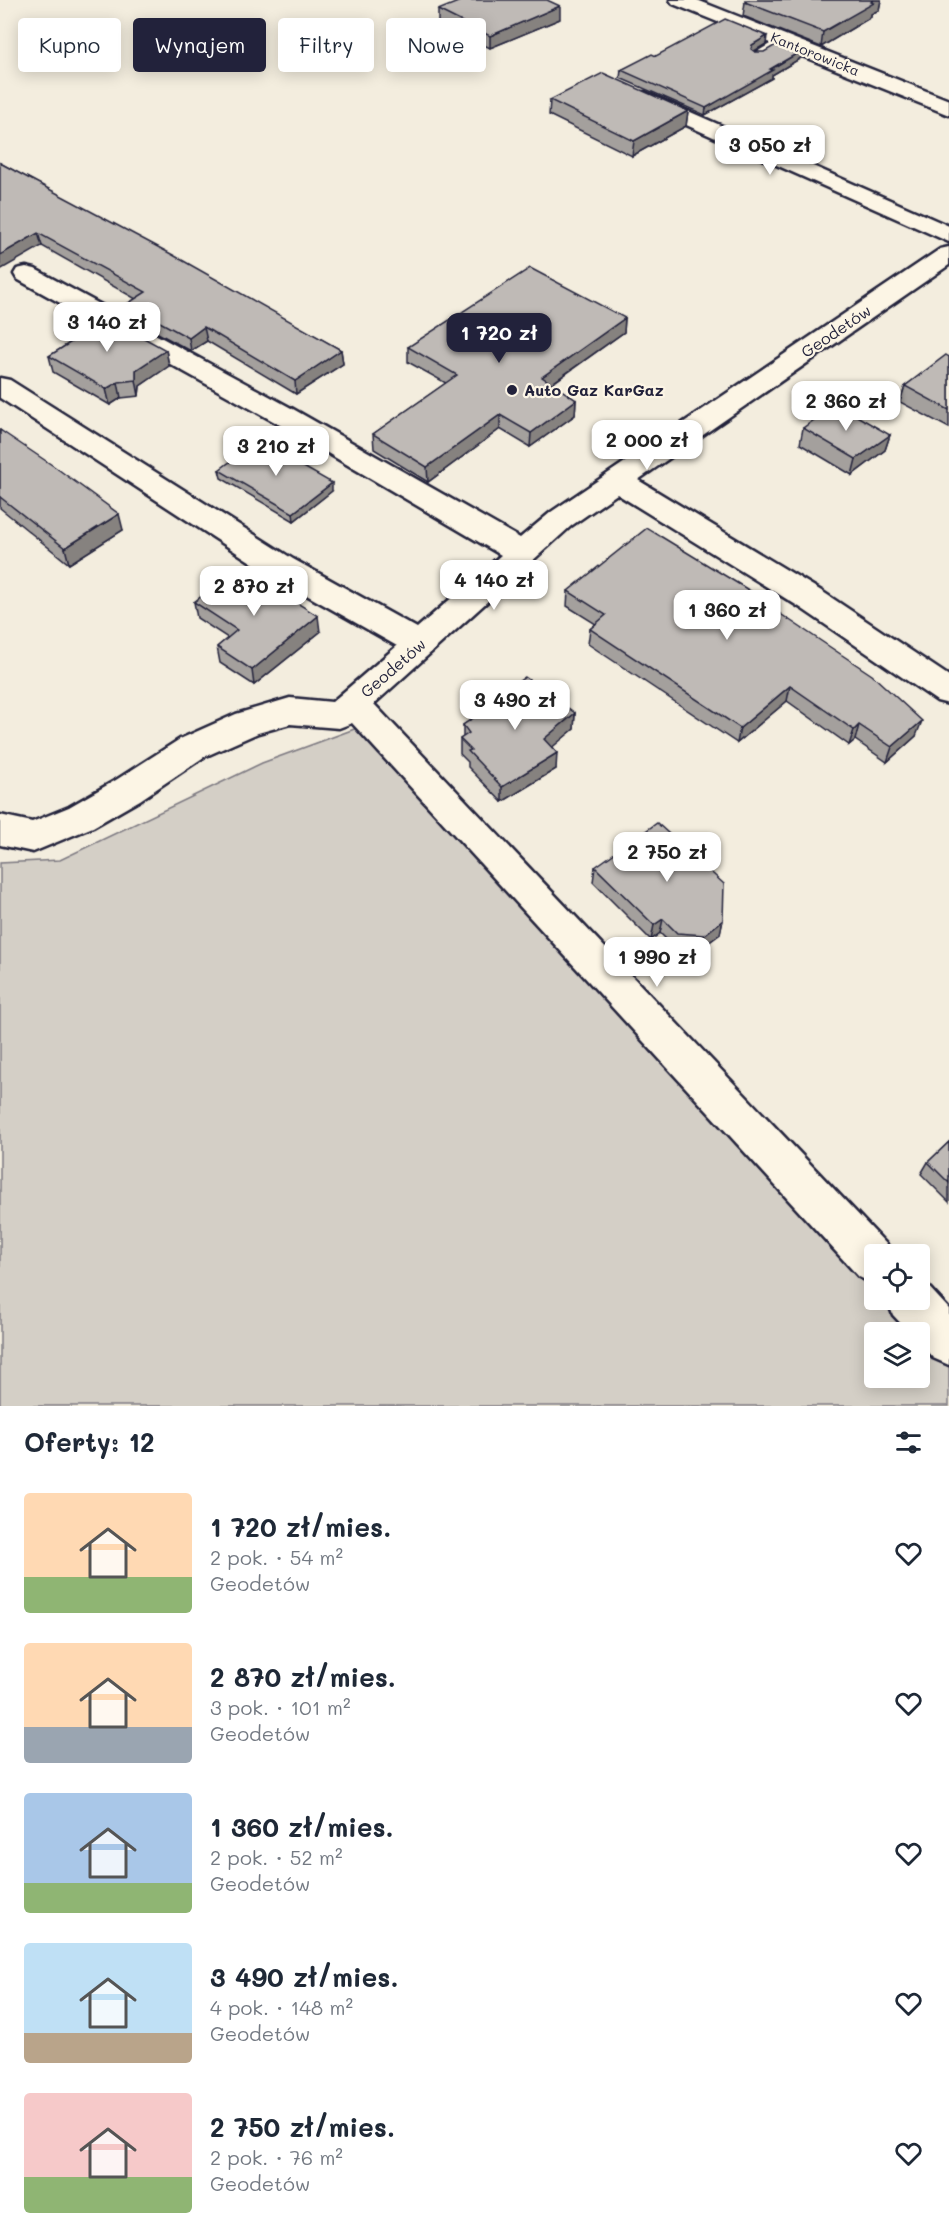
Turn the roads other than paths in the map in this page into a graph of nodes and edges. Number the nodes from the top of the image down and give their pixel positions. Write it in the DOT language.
graph roads {
  1 [pos="680,0"];
  2 [pos="782,41"];
  3 [pos="758,55"];
  4 [pos="629,91"];
  5 [pos="949,108"];
  6 [pos="949,235"];
  7 [pos="949,254"];
  8 [pos="26,274"];
  9 [pos="0,386"];
  10 [pos="616,481"];
  11 [pos="522,553"];
  12 [pos="420,644"];
  13 [pos="949,693"];
  14 [pos="353,703"];
  15 [pos="0,830"];
  16 [pos="864,1251"];
  17 [pos="919,1310"];
  18 [pos="949,1342"];
  1 -- 2 [label="street, Kantorowicka"];
  2 -- 3 [label="lane"];
  2 -- 5 [label="street, Kantorowicka"];
  4 -- 6 [label="street"];
  7 -- 10 [label="street, Geodetów"];
  8 -- 11 [label="street"];
  9 -- 12 [label="street"];
  10 -- 11 [label="street, Geodetów"];
  10 -- 13 [label="street"];
  11 -- 12 [label="street, Geodetów"];
  12 -- 14 [label="street, Geodetów"];
  14 -- 15 [label="street, Geodetów"];
  14 -- 16 [label="street"];
  17 -- 18 [label="street"];
}
